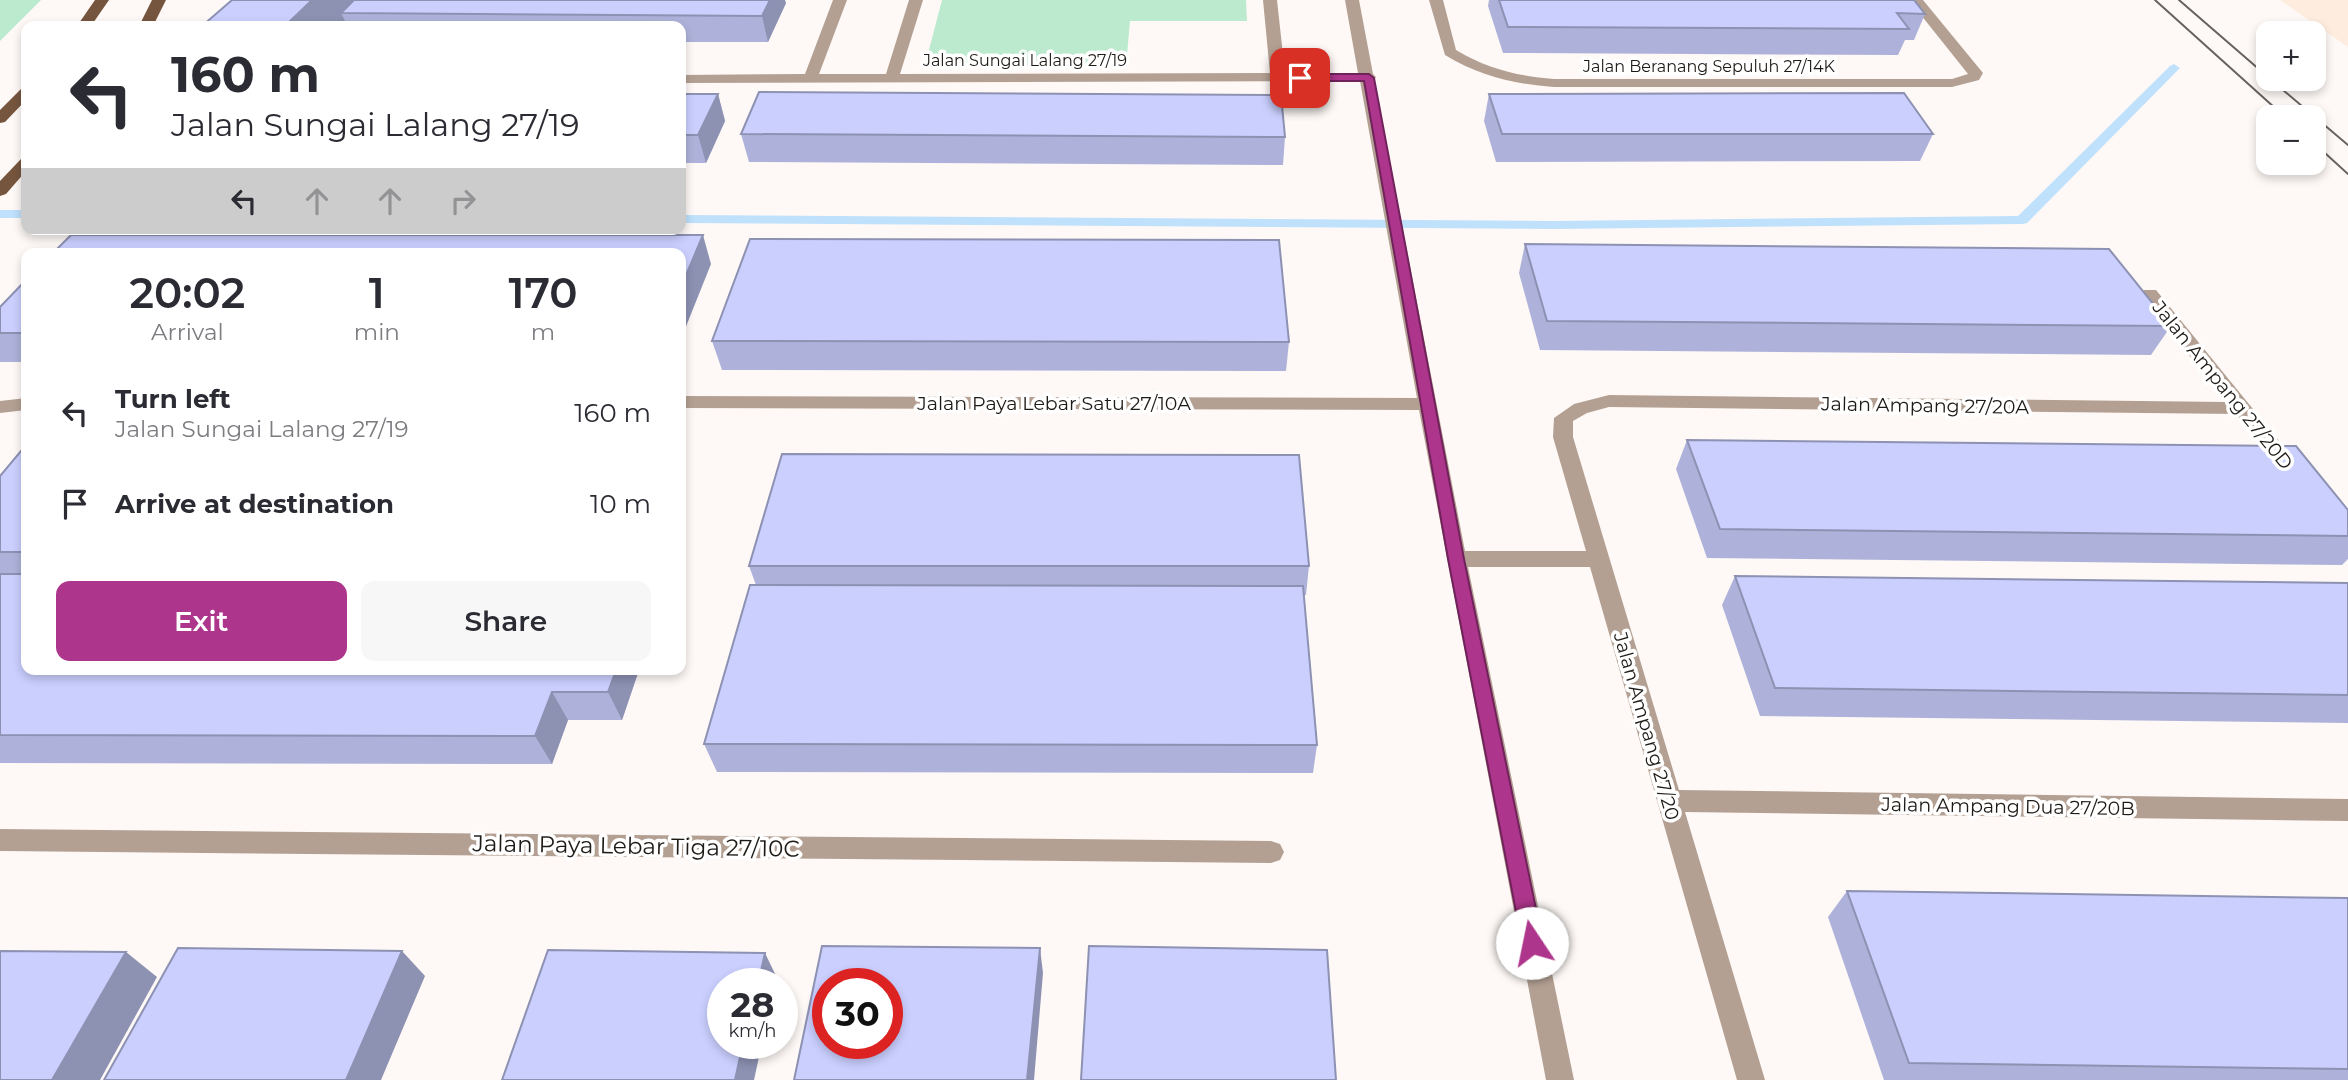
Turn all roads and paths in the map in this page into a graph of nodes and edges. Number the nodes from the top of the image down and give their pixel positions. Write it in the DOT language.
graph roads {
  1 [pos="102,0"];
  2 [pos="159,0"];
  3 [pos="841,0"];
  4 [pos="916,0"];
  5 [pos="1270,0"];
  6 [pos="1352,0"];
  7 [pos="1436,0"];
  8 [pos="1916,0"];
  9 [pos="87,21"];
  10 [pos="148,21"];
  11 [pos="811,78"];
  12 [pos="892,78"];
  13 [pos="1278,78"];
  14 [pos="1369,78"];
  15 [pos="686,79"];
  16 [pos="21,97"];
  17 [pos="0,119"];
  18 [pos="21,167"];
  19 [pos="5,185"];
  20 [pos="2150,294"];
  21 [pos="1609,401"];
  22 [pos="686,402"];
  23 [pos="1427,404"];
  24 [pos="21,405"];
  25 [pos="0,407"];
  26 [pos="2241,408"];
  27 [pos="2299,479"];
  28 [pos="1456,559"];
  29 [pos="1597,559"];
  30 [pos="1669,801"];
  31 [pos="2348,810"];
  32 [pos="0,840"];
  33 [pos="1271,852"];
  34 [pos="1560,1080"];
  35 [pos="1751,1080"];
  1 -- 9 [label="main road"];
  2 -- 10 [label="main road"];
  3 -- 11 [label="street"];
  4 -- 12 [label="street"];
  5 -- 13 [label="street"];
  6 -- 14 [label="street"];
  7 -- 8 [label="street, Jalan Beranang Sepuluh 27/14K"];
  11 -- 12 [label="street, Jalan Sungai Lalang 27/19"];
  11 -- 15 [label="street, Jalan Sungai Lalang 27/19"];
  12 -- 13 [label="street, Jalan Sungai Lalang 27/19"];
  13 -- 14 [label="street, Jalan Sungai Lalang 27/19"];
  14 -- 23 [label="street"];
  16 -- 17 [label="main road"];
  18 -- 19 [label="main road"];
  20 -- 26 [label="street, Jalan Ampang 27/20D"];
  21 -- 26 [label="street, Jalan Ampang 27/20A"];
  21 -- 29 [label="street, Jalan Ampang 27/20"];
  22 -- 23 [label="street, Jalan Paya Lebar Satu 27/10A"];
  23 -- 28 [label="street"];
  24 -- 25 [label="street"];
  26 -- 27 [label="street, Jalan Ampang 27/20D"];
  28 -- 29 [label="street"];
  28 -- 34 [label="street"];
  29 -- 30 [label="street, Jalan Ampang 27/20"];
  30 -- 31 [label="street, Jalan Ampang Dua 27/20B"];
  30 -- 35 [label="street, Jalan Ampang 27/20"];
  32 -- 33 [label="street, Jalan Paya Lebar Tiga 27/10C"];
}
